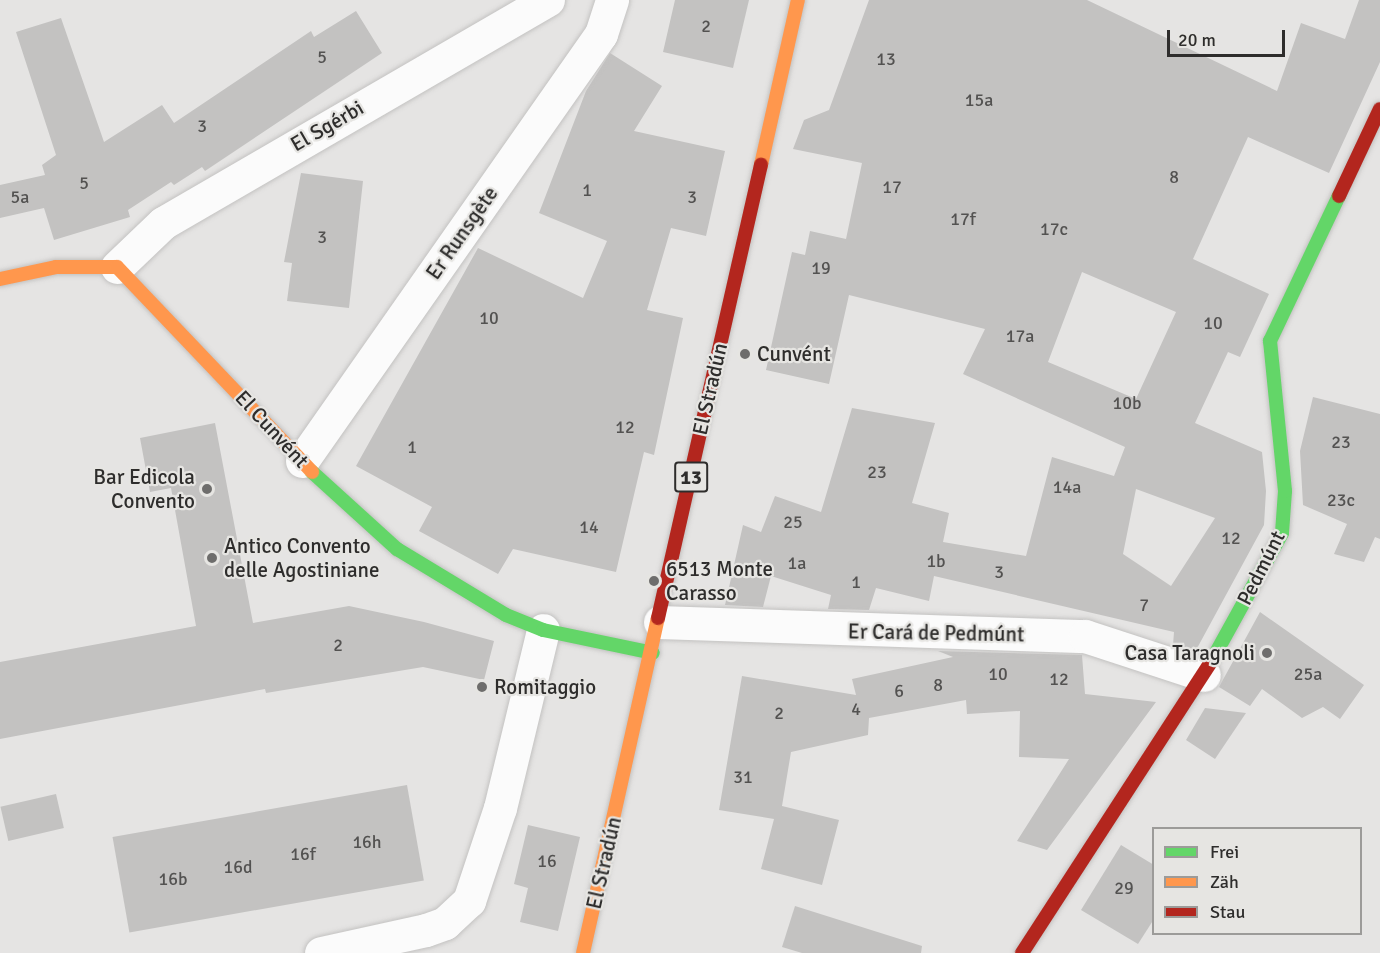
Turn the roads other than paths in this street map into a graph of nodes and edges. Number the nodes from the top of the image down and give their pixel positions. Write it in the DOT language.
graph roads {
  1 [pos="548,0"];
  2 [pos="612,0"];
  3 [pos="798,0"];
  4 [pos="1380,109"];
  5 [pos="117,267"];
  6 [pos="0,279"];
  7 [pos="302,461"];
  8 [pos="543,630"];
  9 [pos="657,637"];
  10 [pos="1204,675"];
  11 [pos="321,953"];
  12 [pos="583,953"];
  13 [pos="1022,953"];
  1 -- 5 [label="street, El Sgérbi"];
  2 -- 7 [label="street, Er Runsgète"];
  3 -- 9 [label="street, El Stradún / 13"];
  4 -- 10 [label="street, Pedmúnt"];
  5 -- 6 [label="street"];
  5 -- 7 [label="street, El Cunvént"];
  7 -- 8 [label="street, El Cunvént"];
  8 -- 9 [label="street, El Cunvént"];
  8 -- 11 [label="street"];
  9 -- 10 [label="street, Er Cará de Pedmúnt"];
  9 -- 12 [label="street, El Stradún / 13"];
  10 -- 13 [label="street, Pedmúnt"];
}
